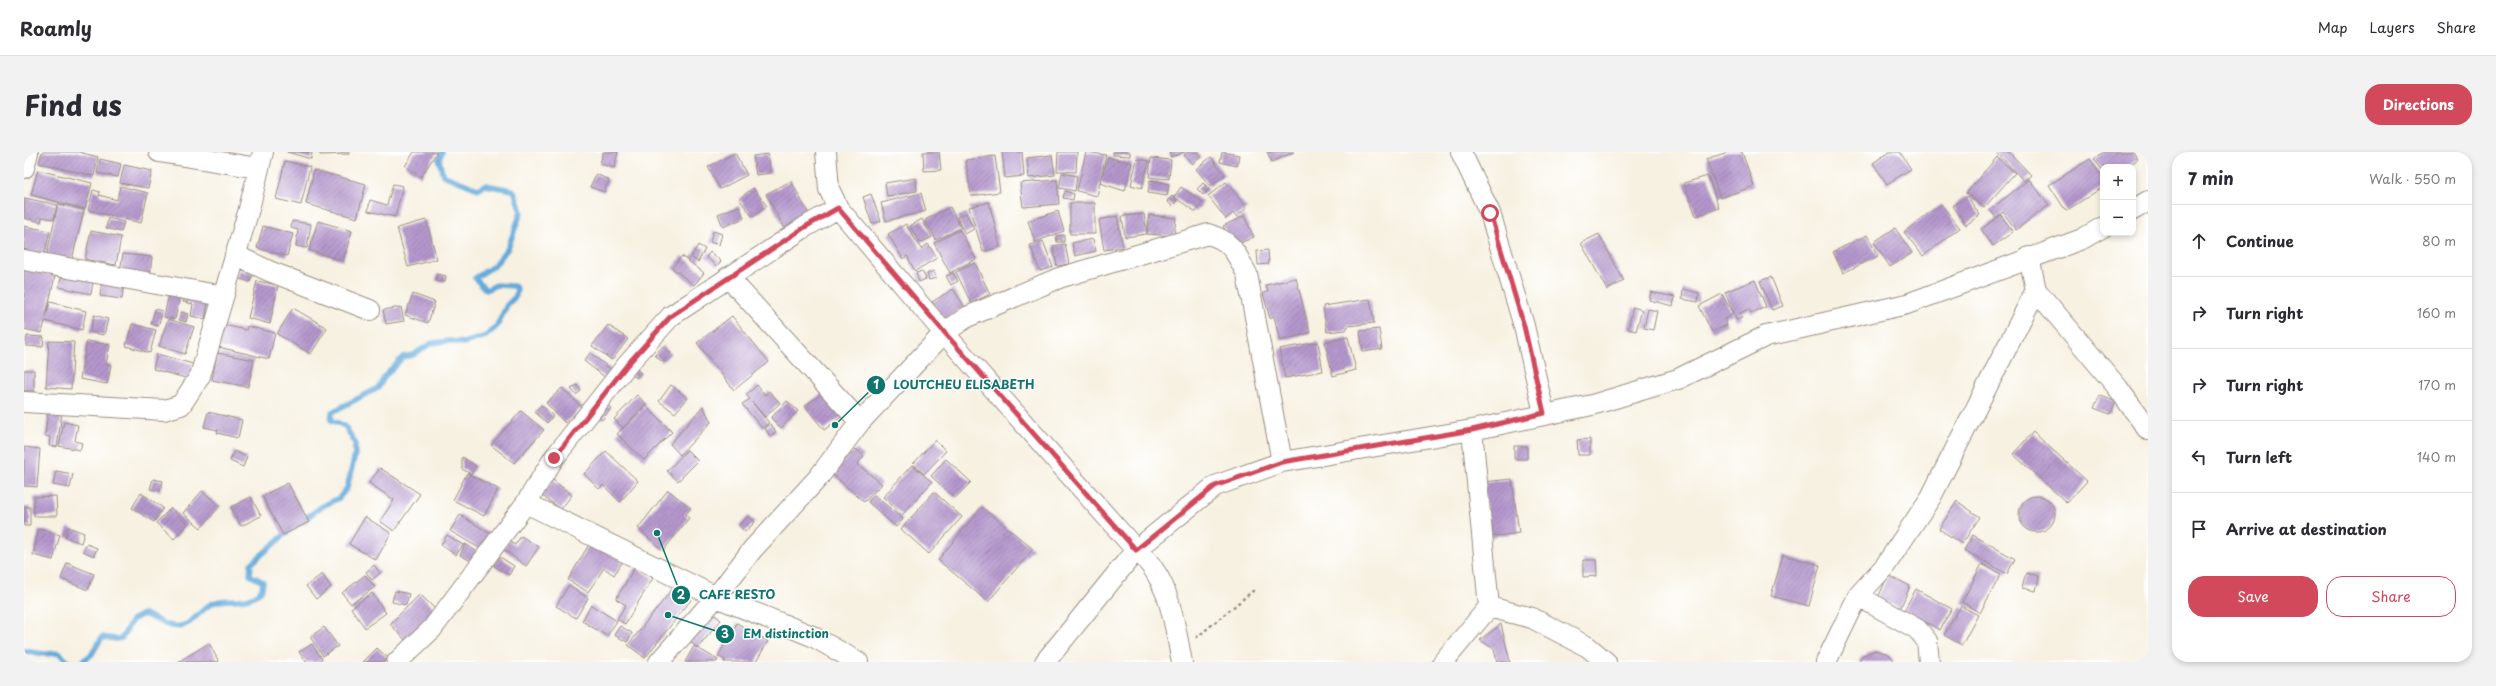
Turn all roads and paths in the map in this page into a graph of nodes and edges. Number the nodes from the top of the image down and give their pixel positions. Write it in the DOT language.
graph roads {
  1 [pos="28,152"];
  2 [pos="159,152"];
  3 [pos="826,152"];
  4 [pos="1461,152"];
  5 [pos="261,160"];
  6 [pos="24,168"];
  7 [pos="2148,201"];
  8 [pos="838,208"];
  9 [pos="2136,208"];
  10 [pos="2100,229"];
  11 [pos="235,255"];
  12 [pos="2029,258"];
  13 [pos="24,260"];
  14 [pos="728,277"];
  15 [pos="2036,290"];
  16 [pos="223,296"];
  17 [pos="370,310"];
  18 [pos="944,332"];
  19 [pos="24,402"];
  20 [pos="1544,413"];
  21 [pos="860,422"];
  22 [pos="1472,430"];
  23 [pos="2148,430"];
  24 [pos="1282,462"];
  25 [pos="526,503"];
  26 [pos="1136,550"];
  27 [pos="1254,590"];
  28 [pos="1858,596"];
  29 [pos="716,597"];
  30 [pos="1489,607"];
  31 [pos="1181,656"];
  32 [pos="398,662"];
  33 [pos="658,662"];
  34 [pos="858,662"];
  35 [pos="1045,662"];
  36 [pos="1444,662"];
  37 [pos="1606,662"];
  38 [pos="1826,662"];
  39 [pos="1929,662"];
  1 -- 6 [label="street"];
  2 -- 5 [label="street"];
  3 -- 8 [label="street"];
  4 -- 20 [label="street"];
  5 -- 11 [label="street"];
  7 -- 9 [label="street"];
  8 -- 14 [label="street"];
  8 -- 18 [label="street"];
  10 -- 12 [label="street"];
  11 -- 16 [label="street"];
  11 -- 17 [label="street"];
  12 -- 15 [label="street"];
  12 -- 20 [label="street"];
  13 -- 16 [label="street"];
  14 -- 21 [label="street"];
  14 -- 25 [label="street"];
  15 -- 23 [label="street"];
  15 -- 28 [label="street"];
  16 -- 19 [label="street"];
  18 -- 21 [label="street"];
  18 -- 24 [label="street"];
  18 -- 26 [label="street"];
  20 -- 22 [label="street"];
  21 -- 29 [label="street"];
  22 -- 24 [label="street"];
  22 -- 30 [label="street"];
  24 -- 26 [label="street"];
  25 -- 29 [label="street"];
  25 -- 32 [label="street"];
  26 -- 31 [label="street"];
  26 -- 35 [label="street"];
  27 -- 31 [label="path"];
  28 -- 38 [label="street"];
  28 -- 39 [label="street"];
  29 -- 33 [label="street"];
  29 -- 34 [label="street"];
  30 -- 36 [label="street"];
  30 -- 37 [label="street"];
}
